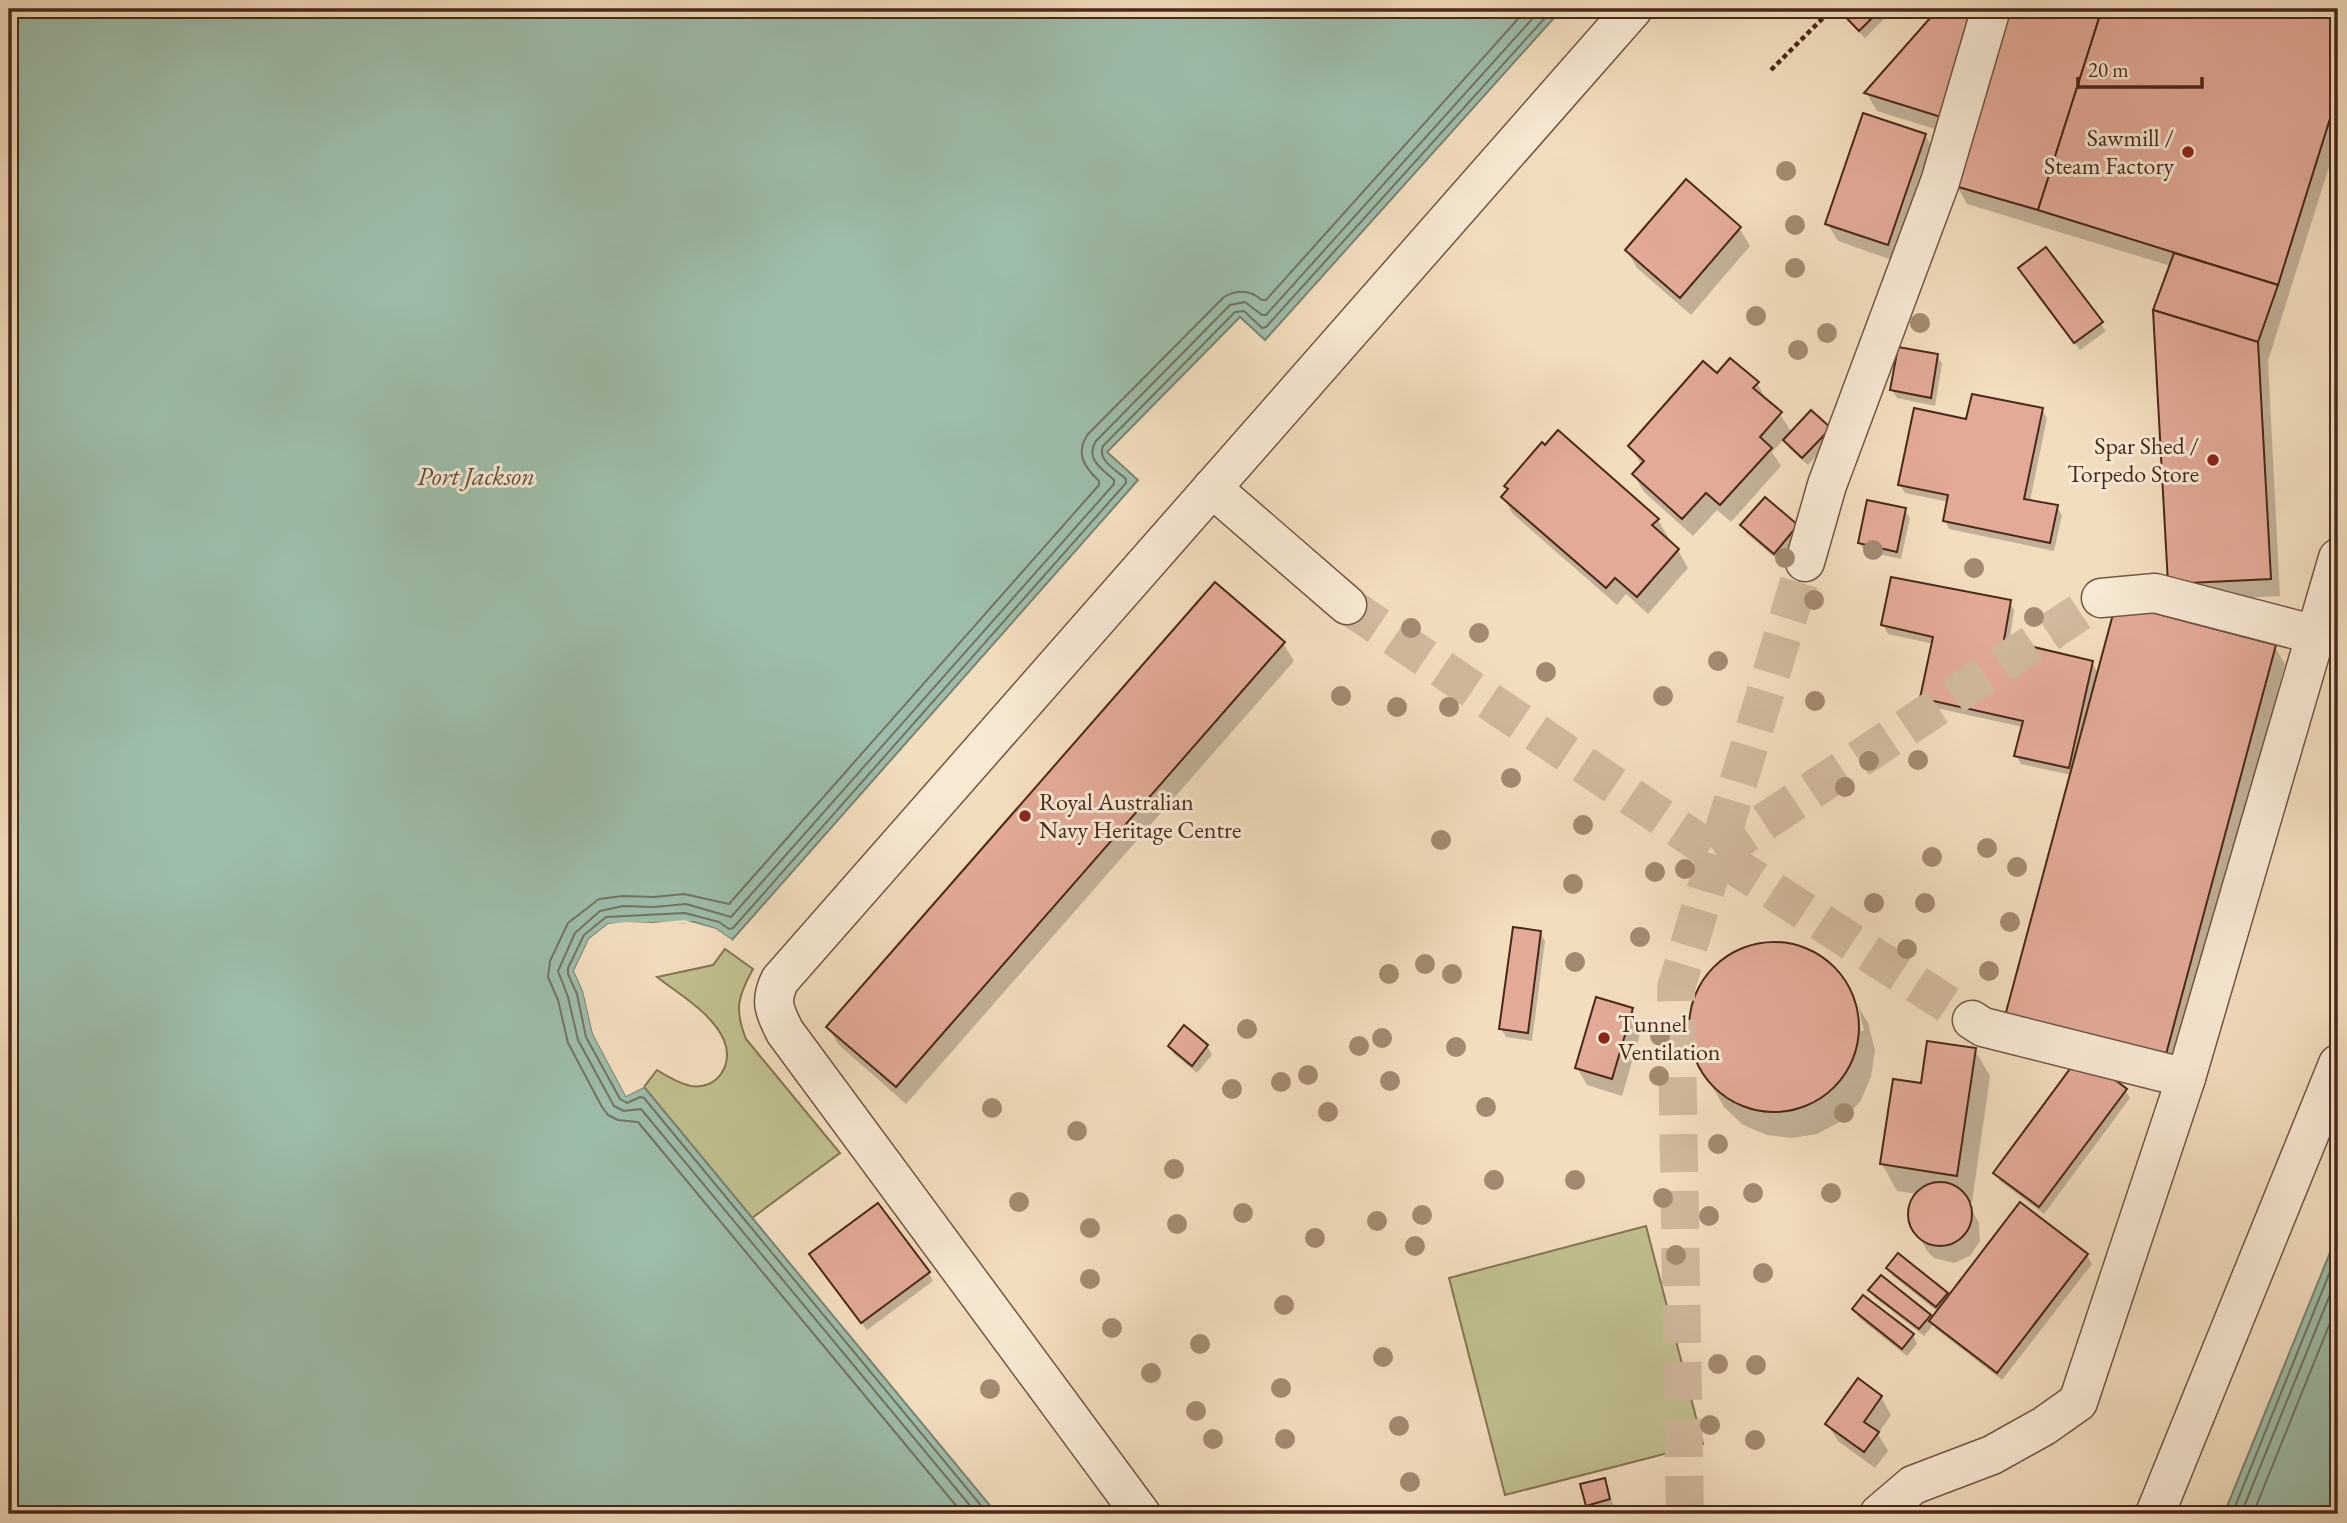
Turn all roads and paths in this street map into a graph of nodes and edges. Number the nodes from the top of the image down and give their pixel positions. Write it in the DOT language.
graph roads {
  1 [pos="1633,9"];
  2 [pos="1832,9"];
  3 [pos="1991,9"];
  4 [pos="1771,70"];
  5 [pos="1212,488"];
  6 [pos="2338,558"];
  7 [pos="1805,562"];
  8 [pos="2101,598"];
  9 [pos="1347,606"];
  10 [pos="2316,635"];
  11 [pos="1972,1020"];
  12 [pos="2338,1064"];
  13 [pos="2186,1078"];
  14 [pos="1140,1514"];
  15 [pos="1879,1514"];
  16 [pos="2155,1514"];
  1 -- 5 [label="lane"];
  2 -- 4 [label="path"];
  3 -- 7 [label="lane"];
  5 -- 9 [label="lane"];
  5 -- 14 [label="lane"];
  6 -- 10 [label="lane"];
  8 -- 10 [label="lane"];
  10 -- 13 [label="lane"];
  11 -- 13 [label="lane"];
  12 -- 16 [label="lane"];
  13 -- 15 [label="lane"];
}
